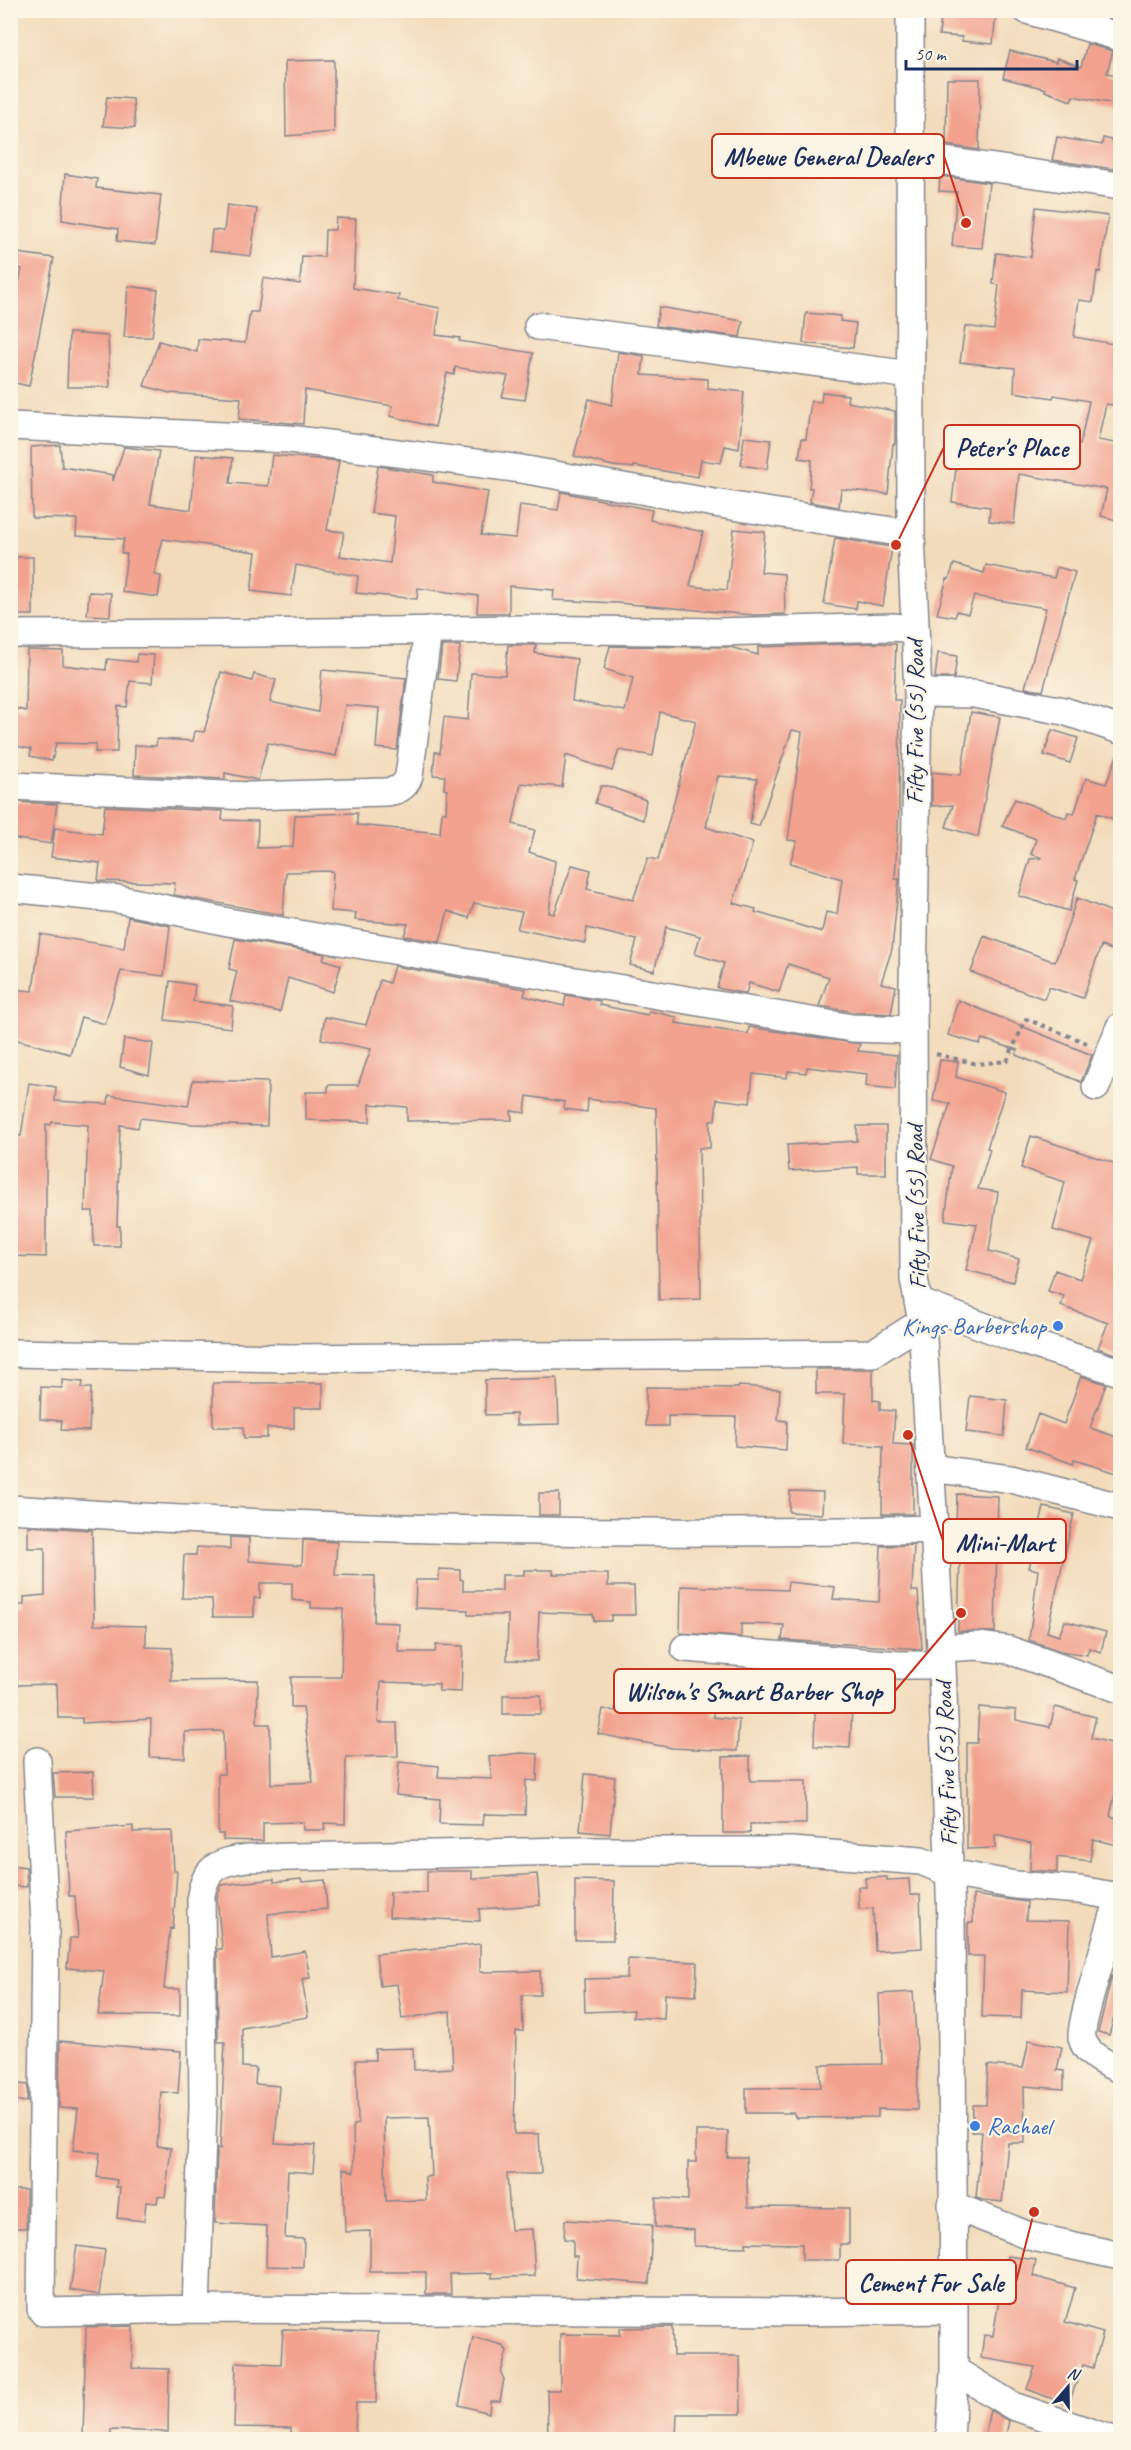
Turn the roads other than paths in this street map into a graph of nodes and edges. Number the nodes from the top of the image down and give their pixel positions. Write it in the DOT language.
graph roads {
  1 [pos="910,10"];
  2 [pos="1027,10"];
  3 [pos="1120,37"];
  4 [pos="910,156"];
  5 [pos="1120,186"];
  6 [pos="538,326"];
  7 [pos="911,375"];
  8 [pos="10,426"];
  9 [pos="911,534"];
  10 [pos="915,629"];
  11 [pos="428,630"];
  12 [pos="10,634"];
  13 [pos="918,693"];
  14 [pos="1120,730"];
  15 [pos="10,786"];
  16 [pos="10,888"];
  17 [pos="1120,1027"];
  18 [pos="914,1039"];
  19 [pos="1096,1087"];
  20 [pos="920,1312"];
  21 [pos="10,1353"];
  22 [pos="1120,1372"];
  23 [pos="931,1468"];
  24 [pos="1120,1507"];
  25 [pos="10,1509"];
  26 [pos="935,1529"];
  27 [pos="685,1648"];
  28 [pos="942,1656"];
  29 [pos="1120,1689"];
  30 [pos="37,1761"];
  31 [pos="950,1873"];
  32 [pos="1120,1896"];
  33 [pos="1120,2069"];
  34 [pos="952,2205"];
  35 [pos="1120,2256"];
  36 [pos="196,2309"];
  37 [pos="954,2310"];
  38 [pos="954,2370"];
  39 [pos="950,2439"];
  40 [pos="1113,2439"];
  1 -- 4 [label="street, Fifty Five (55) Road"];
  2 -- 3 [label="street"];
  4 -- 5 [label="street"];
  4 -- 7 [label="street, Fifty Five (55) Road"];
  6 -- 7 [label="street"];
  7 -- 9 [label="street, Fifty Five (55) Road"];
  8 -- 9 [label="street"];
  9 -- 10 [label="street, Fifty Five (55) Road"];
  10 -- 11 [label="street"];
  10 -- 13 [label="street, Fifty Five (55) Road"];
  11 -- 12 [label="street"];
  11 -- 15 [label="street"];
  13 -- 14 [label="street"];
  13 -- 18 [label="street, Fifty Five (55) Road"];
  16 -- 18 [label="street"];
  17 -- 19 [label="street"];
  18 -- 20 [label="street, Fifty Five (55) Road"];
  20 -- 21 [label="street"];
  20 -- 22 [label="street"];
  20 -- 23 [label="street, Fifty Five (55) Road"];
  23 -- 24 [label="street"];
  23 -- 26 [label="street, Fifty Five (55) Road"];
  25 -- 26 [label="street"];
  26 -- 28 [label="street, Fifty Five (55) Road"];
  27 -- 28 [label="street"];
  28 -- 29 [label="street"];
  28 -- 31 [label="street, Fifty Five (55) Road"];
  30 -- 36 [label="street"];
  31 -- 32 [label="street"];
  31 -- 34 [label="street, Fifty Five (55) Road"];
  31 -- 36 [label="street"];
  32 -- 33 [label="street"];
  34 -- 35 [label="street"];
  34 -- 37 [label="street, Fifty Five (55) Road"];
  36 -- 37 [label="street"];
  37 -- 38 [label="street, Fifty Five (55) Road"];
  38 -- 39 [label="street, Fifty Five (55) Road"];
  38 -- 40 [label="street"];
}
